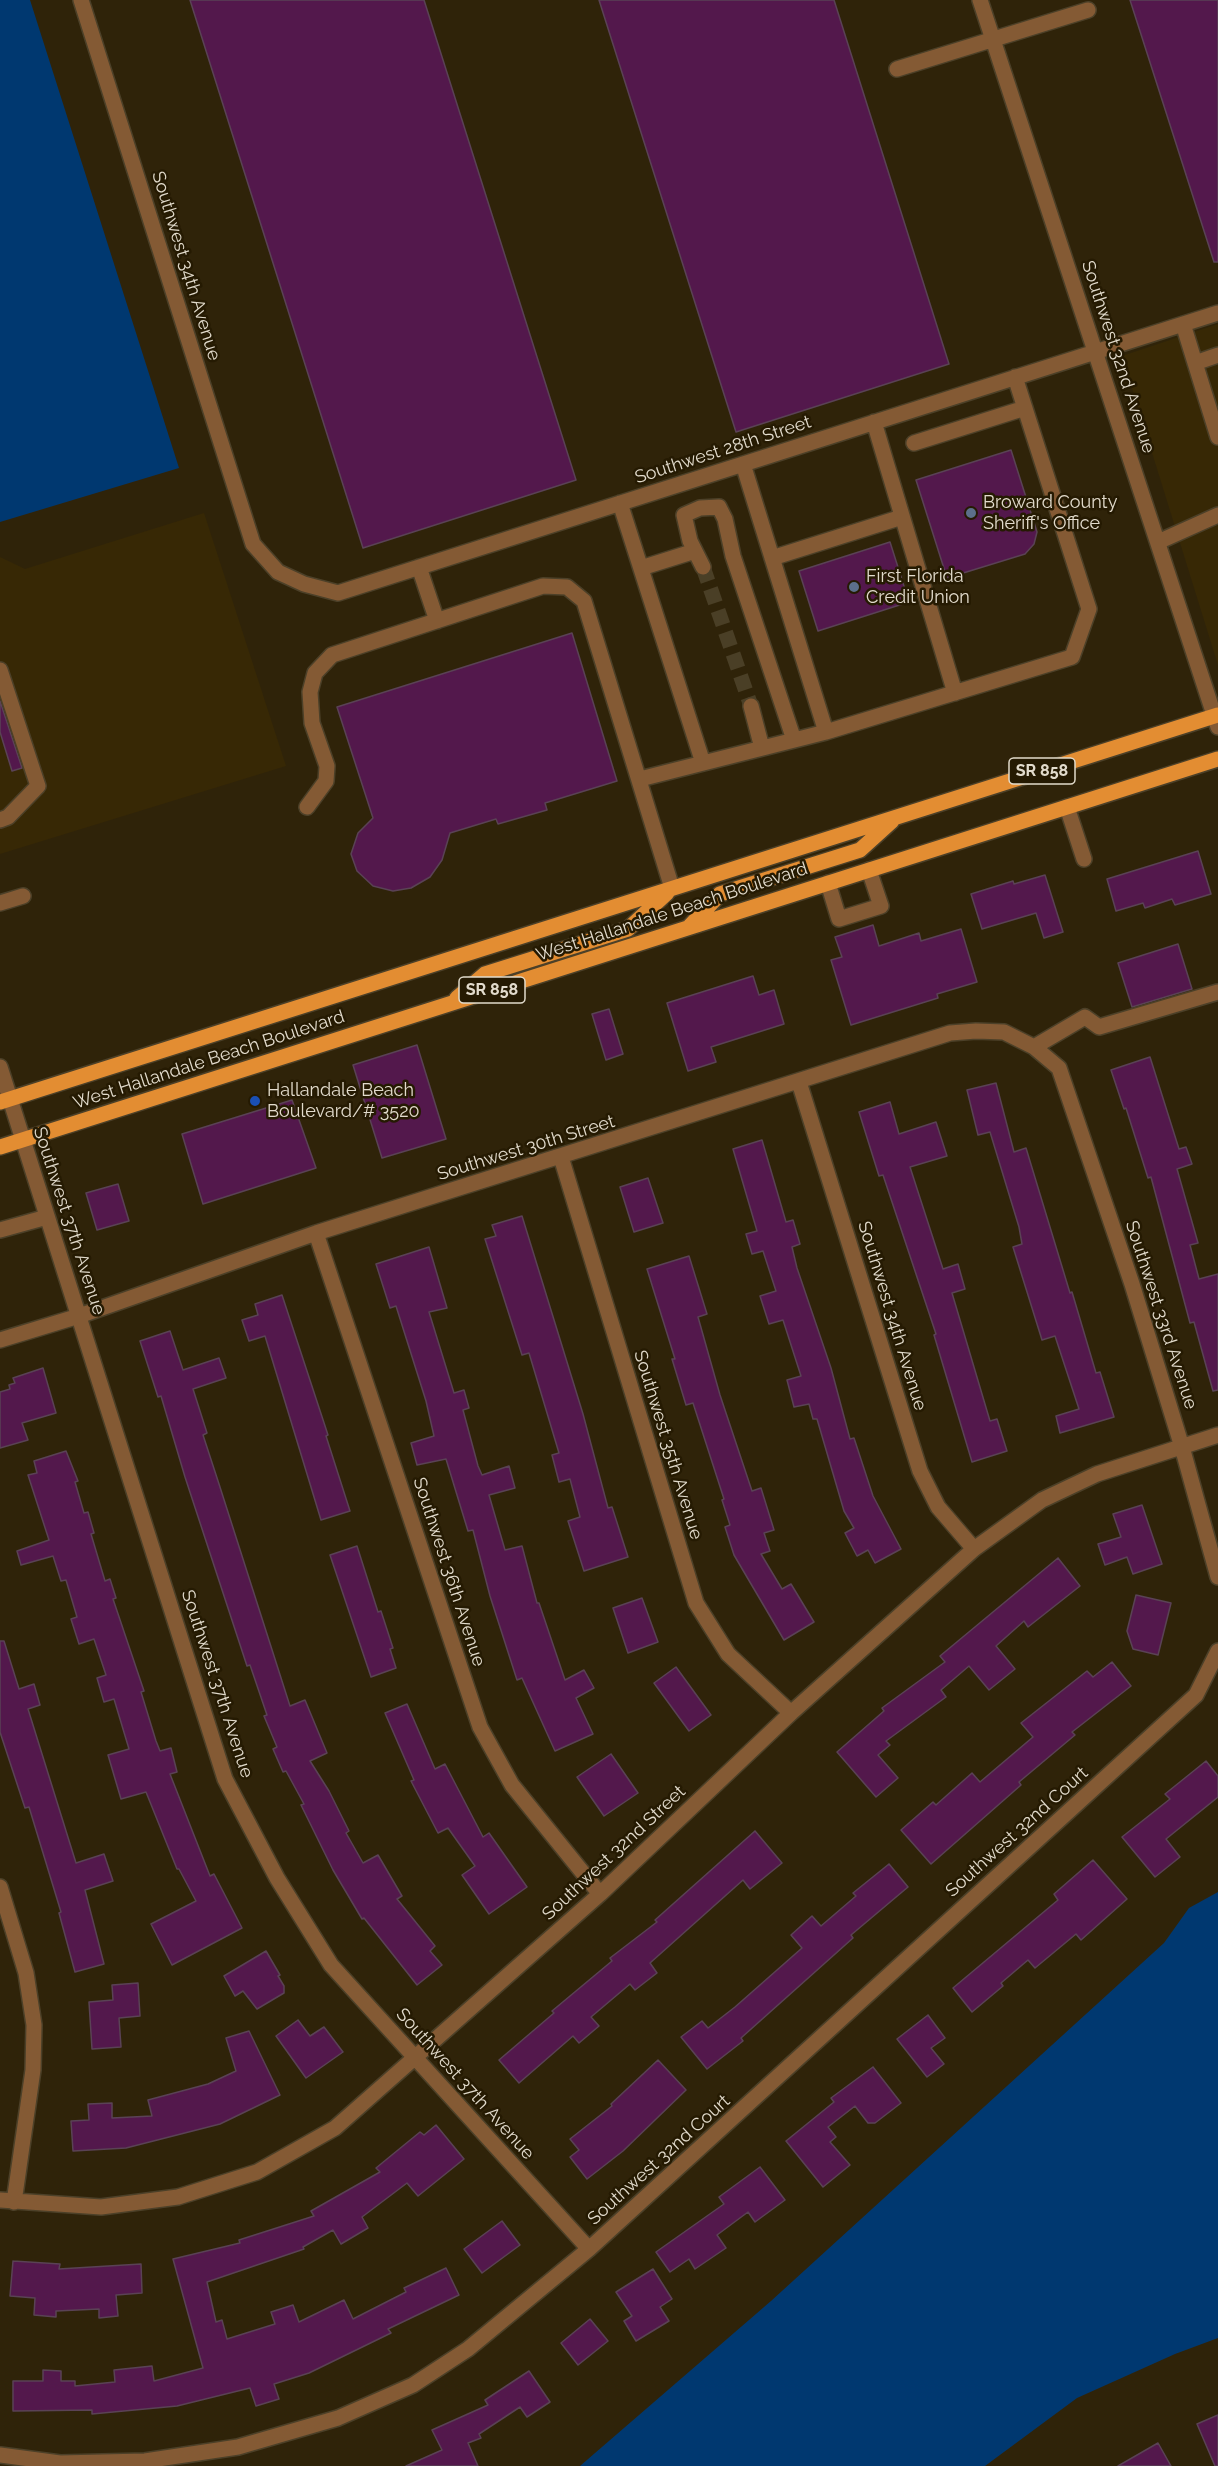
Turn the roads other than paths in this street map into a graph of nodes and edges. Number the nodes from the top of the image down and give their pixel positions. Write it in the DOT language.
graph roads {
  1 [pos="81,0"];
  2 [pos="980,0"];
  3 [pos="1088,10"];
  4 [pos="993,40"];
  5 [pos="897,69"];
  6 [pos="1218,313"];
  7 [pos="1183,324"];
  8 [pos="1095,352"];
  9 [pos="1218,355"];
  10 [pos="1195,363"];
  11 [pos="1015,377"];
  12 [pos="1025,408"];
  13 [pos="874,422"];
  14 [pos="1218,437"];
  15 [pos="914,443"];
  16 [pos="743,464"];
  17 [pos="620,503"];
  18 [pos="1218,515"];
  19 [pos="902,517"];
  20 [pos="1158,542"];
  21 [pos="253,544"];
  22 [pos="695,551"];
  23 [pos="772,558"];
  24 [pos="419,567"];
  25 [pos="704,567"];
  26 [pos="641,568"];
  27 [pos="437,621"];
  28 [pos="0,670"];
  29 [pos="955,693"];
  30 [pos="751,706"];
  31 [pos="1217,719"];
  32 [pos="826,732"];
  33 [pos="794,740"];
  34 [pos="762,748"];
  35 [pos="1218,759"];
  36 [pos="703,763"];
  37 [pos="640,779"];
  38 [pos="307,807"];
  39 [pos="1067,807"];
  40 [pos="897,817"];
  41 [pos="0,820"];
  42 [pos="1084,859"];
  43 [pos="868,870"];
  44 [pos="828,883"];
  45 [pos="672,888"];
  46 [pos="23,896"];
  47 [pos="0,903"];
  48 [pos="689,927"];
  49 [pos="1218,992"];
  50 [pos="450,1004"];
  51 [pos="1034,1047"];
  52 [pos="0,1067"];
  53 [pos="1059,1068"];
  54 [pos="799,1082"];
  55 [pos="5,1101"];
  56 [pos="22,1140"];
  57 [pos="0,1147"];
  58 [pos="561,1158"];
  59 [pos="47,1217"];
  60 [pos="0,1230"];
  61 [pos="316,1233"];
  62 [pos="79,1316"];
  63 [pos="0,1340"];
  64 [pos="1218,1435"];
  65 [pos="1182,1447"];
  66 [pos="974,1549"];
  67 [pos="1218,1576"];
  68 [pos="1218,1651"];
  69 [pos="791,1713"];
  70 [pos="0,1887"];
  71 [pos="600,1894"];
  72 [pos="415,2059"];
  73 [pos="7,2201"];
  74 [pos="589,2249"];
  75 [pos="0,2455"];
  1 -- 21 [label="street, Southwest 34th Avenue"];
  2 -- 4 [label="street, Southwest 32nd Avenue"];
  3 -- 4 [label="street"];
  4 -- 5 [label="street"];
  4 -- 8 [label="street, Southwest 32nd Avenue"];
  6 -- 7 [label="street, Southwest 28th Street"];
  7 -- 8 [label="street, Southwest 28th Street"];
  7 -- 10 [label="street"];
  8 -- 11 [label="street, Southwest 28th Street"];
  8 -- 20 [label="street, Southwest 32nd Avenue"];
  9 -- 10 [label="street"];
  10 -- 14 [label="street"];
  11 -- 12 [label="street"];
  11 -- 13 [label="street, Southwest 28th Street"];
  12 -- 15 [label="street"];
  12 -- 29 [label="street"];
  13 -- 16 [label="street, Southwest 28th Street"];
  13 -- 19 [label="street"];
  16 -- 17 [label="street, Southwest 28th Street"];
  16 -- 23 [label="street"];
  17 -- 24 [label="street, Southwest 28th Street"];
  17 -- 26 [label="street"];
  18 -- 20 [label="street"];
  19 -- 23 [label="street"];
  19 -- 29 [label="street"];
  20 -- 31 [label="street, Southwest 32nd Avenue"];
  21 -- 24 [label="street, Southwest 28th Street"];
  22 -- 25 [label="street"];
  22 -- 26 [label="street"];
  22 -- 33 [label="street"];
  23 -- 32 [label="street"];
  24 -- 27 [label="street"];
  26 -- 36 [label="street"];
  27 -- 37 [label="street"];
  27 -- 38 [label="street"];
  28 -- 41 [label="street"];
  29 -- 32 [label="street"];
  30 -- 34 [label="street"];
  31 -- 40 [label="main road, West Hallandale Beach Boulevard / SR 858"];
  32 -- 33 [label="street"];
  33 -- 34 [label="street"];
  34 -- 36 [label="street"];
  35 -- 39 [label="main road, West Hallandale Beach Boulevard / SR 858"];
  36 -- 37 [label="street"];
  37 -- 45 [label="street"];
  39 -- 42 [label="street"];
  39 -- 43 [label="main road, West Hallandale Beach Boulevard / SR 858"];
  40 -- 45 [label="main road, West Hallandale Beach Boulevard / SR 858"];
  40 -- 48 [label="main road"];
  43 -- 44 [label="main road, West Hallandale Beach Boulevard / SR 858"];
  43 -- 44 [label="street"];
  44 -- 48 [label="main road, West Hallandale Beach Boulevard / SR 858"];
  45 -- 50 [label="main road"];
  45 -- 55 [label="main road, West Hallandale Beach Boulevard / SR 858"];
  46 -- 47 [label="street"];
  48 -- 50 [label="main road, West Hallandale Beach Boulevard / SR 858"];
  49 -- 51 [label="street"];
  50 -- 56 [label="main road, West Hallandale Beach Boulevard / SR 858"];
  51 -- 53 [label="street, Southwest 30th Street"];
  51 -- 54 [label="street, Southwest 30th Street"];
  52 -- 55 [label="street, Southwest 37th Avenue"];
  53 -- 65 [label="street, Southwest 33rd Avenue"];
  54 -- 58 [label="street, Southwest 30th Street"];
  54 -- 66 [label="street, Southwest 34th Avenue"];
  55 -- 56 [label="street, Southwest 37th Avenue"];
  56 -- 57 [label="main road, West Hallandale Beach Boulevard / SR 858"];
  56 -- 59 [label="street, Southwest 37th Avenue"];
  58 -- 61 [label="street, Southwest 30th Street"];
  58 -- 69 [label="street, Southwest 35th Avenue"];
  59 -- 60 [label="street"];
  59 -- 62 [label="street, Southwest 37th Avenue"];
  61 -- 62 [label="street, Southwest 30th Street"];
  61 -- 71 [label="street, Southwest 36th Avenue"];
  62 -- 63 [label="street, Southwest 30th Street"];
  62 -- 72 [label="street, Southwest 37th Avenue"];
  64 -- 65 [label="street, Southwest 32nd Street"];
  65 -- 66 [label="street, Southwest 32nd Street"];
  65 -- 67 [label="street, Southwest 33rd Avenue"];
  66 -- 69 [label="street, Southwest 32nd Street"];
  68 -- 74 [label="street, Southwest 32nd Court"];
  69 -- 71 [label="street, Southwest 32nd Street"];
  70 -- 73 [label="street"];
  71 -- 72 [label="street, Southwest 32nd Street"];
  72 -- 73 [label="street, Southwest 32nd Street"];
  72 -- 74 [label="street, Southwest 37th Avenue"];
  74 -- 75 [label="street, Southwest 32nd Court"];
}
